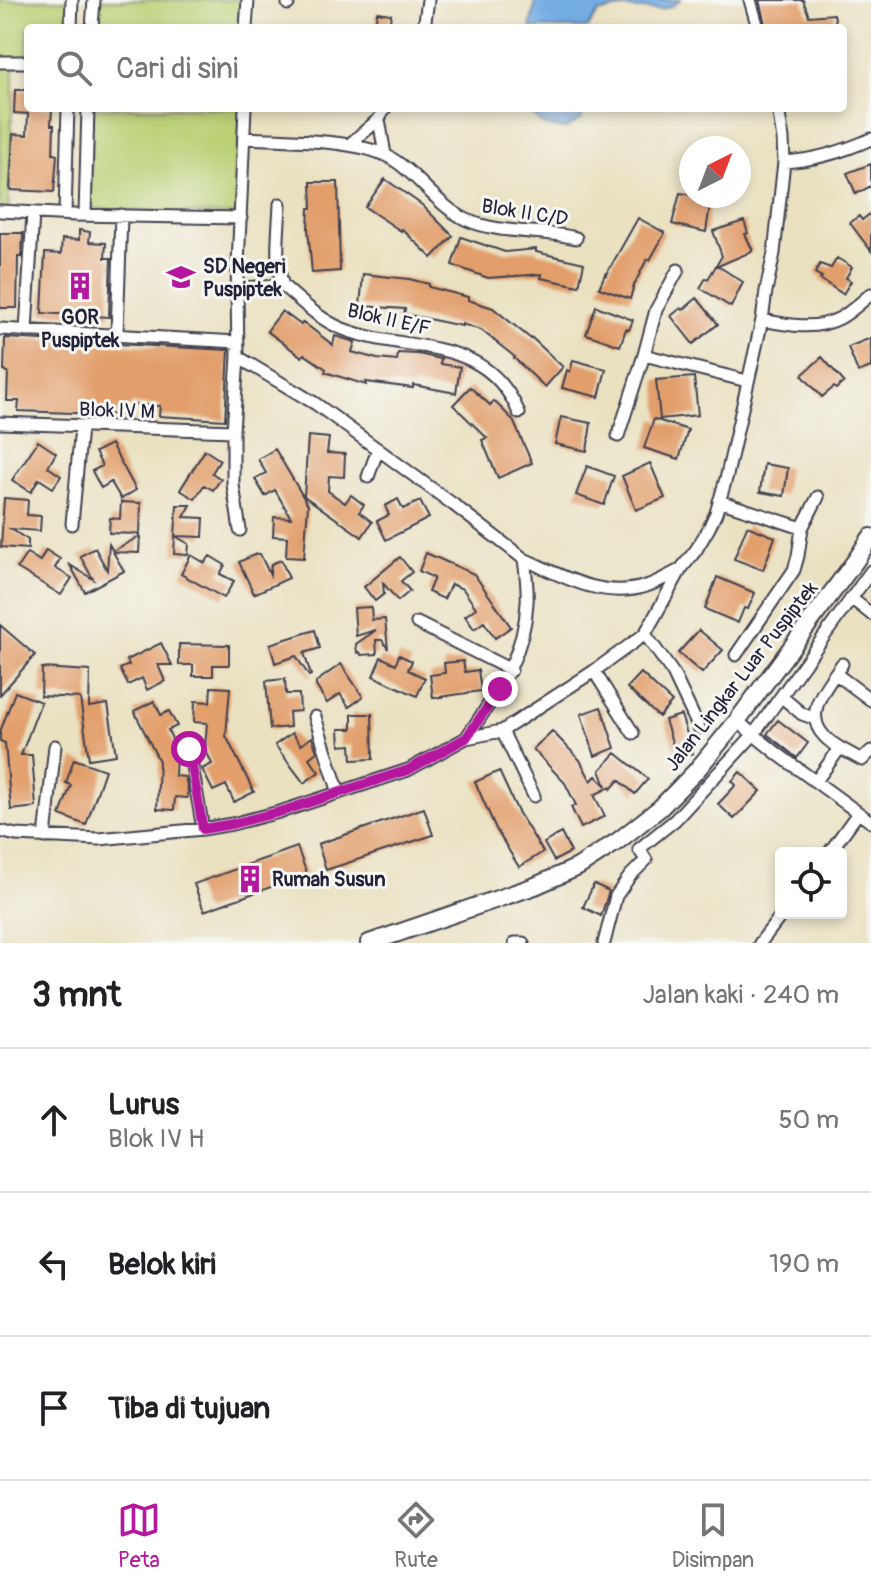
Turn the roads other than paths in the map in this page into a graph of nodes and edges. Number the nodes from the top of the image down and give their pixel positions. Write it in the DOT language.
graph roads {
  1 [pos="72,0"];
  2 [pos="94,0"];
  3 [pos="248,0"];
  4 [pos="428,0"];
  5 [pos="750,0"];
  6 [pos="71,24"];
  7 [pos="92,24"];
  8 [pos="246,24"];
  9 [pos="425,24"];
  10 [pos="757,24"];
  11 [pos="0,62"];
  12 [pos="24,62"];
  13 [pos="68,112"];
  14 [pos="88,112"];
  15 [pos="245,112"];
  16 [pos="383,112"];
  17 [pos="779,112"];
  18 [pos="379,119"];
  19 [pos="245,138"];
  20 [pos="871,139"];
  21 [pos="349,145"];
  22 [pos="385,155"];
  23 [pos="784,162"];
  24 [pos="280,204"];
  25 [pos="0,211"];
  26 [pos="33,213"];
  27 [pos="65,214"];
  28 [pos="85,215"];
  29 [pos="121,215"];
  30 [pos="241,218"];
  31 [pos="576,238"];
  32 [pos="678,270"];
  33 [pos="283,286"];
  34 [pos="237,288"];
  35 [pos="871,294"];
  36 [pos="762,320"];
  37 [pos="0,329"];
  38 [pos="26,331"];
  39 [pos="117,334"];
  40 [pos="238,342"];
  41 [pos="644,355"];
  42 [pos="238,357"];
  43 [pos="747,381"];
  44 [pos="519,413"];
  45 [pos="0,423"];
  46 [pos="81,427"];
  47 [pos="233,431"];
  48 [pos="618,436"];
  49 [pos="378,449"];
  50 [pos="368,477"];
  51 [pos="818,497"];
  52 [pos="719,501"];
  53 [pos="72,524"];
  54 [pos="802,528"];
  55 [pos="240,530"];
  56 [pos="871,537"];
  57 [pos="524,559"];
  58 [pos="681,569"];
  59 [pos="871,571"];
  60 [pos="851,598"];
  61 [pos="871,614"];
  62 [pos="417,623"];
  63 [pos="645,634"];
  64 [pos="736,655"];
  65 [pos="511,670"];
  66 [pos="594,671"];
  67 [pos="782,697"];
  68 [pos="871,700"];
  69 [pos="315,717"];
  70 [pos="816,719"];
  71 [pos="737,721"];
  72 [pos="699,728"];
  73 [pos="502,731"];
  74 [pos="633,733"];
  75 [pos="754,734"];
  76 [pos="466,738"];
  77 [pos="55,746"];
  78 [pos="840,748"];
  79 [pos="189,749"];
  80 [pos="871,751"];
  81 [pos="816,781"];
  82 [pos="339,793"];
  83 [pos="534,796"];
  84 [pos="858,813"];
  85 [pos="871,822"];
  86 [pos="203,829"];
  87 [pos="0,831"];
  88 [pos="45,837"];
  89 [pos="833,847"];
  90 [pos="778,919"];
  91 [pos="369,943"];
  92 [pos="515,943"];
  93 [pos="523,943"];
  94 [pos="605,943"];
  95 [pos="760,943"];
  1 -- 6 [label="street"];
  2 -- 7 [label="street"];
  3 -- 8 [label="street"];
  4 -- 9 [label="street"];
  5 -- 10 [label="street"];
  11 -- 12 [label="street"];
  13 -- 27 [label="street"];
  14 -- 28 [label="street"];
  15 -- 19 [label="street"];
  16 -- 18 [label="street"];
  17 -- 23 [label="street"];
  18 -- 21 [label="street"];
  18 -- 22 [label="street"];
  19 -- 21 [label="street, Blok II C/D"];
  19 -- 30 [label="street"];
  20 -- 23 [label="street"];
  21 -- 22 [label="street, Blok II C/D"];
  22 -- 31 [label="street, Blok II C/D"];
  23 -- 36 [label="street"];
  24 -- 33 [label="street"];
  25 -- 26 [label="street"];
  26 -- 27 [label="street"];
  26 -- 38 [label="street"];
  27 -- 28 [label="street"];
  28 -- 29 [label="street"];
  29 -- 30 [label="street"];
  29 -- 39 [label="street"];
  30 -- 34 [label="street"];
  32 -- 41 [label="street"];
  33 -- 34 [label="street"];
  33 -- 44 [label="street, Blok II E/F"];
  34 -- 40 [label="street"];
  35 -- 36 [label="street"];
  36 -- 43 [label="street"];
  37 -- 38 [label="street"];
  38 -- 39 [label="street"];
  39 -- 40 [label="street"];
  40 -- 42 [label="street"];
  41 -- 43 [label="street"];
  41 -- 48 [label="street"];
  42 -- 47 [label="street"];
  42 -- 49 [label="street"];
  43 -- 52 [label="street"];
  45 -- 46 [label="street, Blok IV M"];
  46 -- 47 [label="street, Blok IV M"];
  46 -- 53 [label="street"];
  47 -- 55 [label="street"];
  49 -- 50 [label="street"];
  49 -- 57 [label="street"];
  51 -- 54 [label="street"];
  52 -- 54 [label="street"];
  52 -- 58 [label="street"];
  54 -- 64 [label="street"];
  56 -- 71 [label="main road, Jalan Lingkar Luar Puspiptek"];
  57 -- 58 [label="street"];
  57 -- 65 [label="street"];
  58 -- 63 [label="street"];
  59 -- 60 [label="street"];
  60 -- 61 [label="street"];
  60 -- 67 [label="street"];
  62 -- 65 [label="street"];
  63 -- 66 [label="street"];
  63 -- 72 [label="street"];
  65 -- 76 [label="street"];
  66 -- 73 [label="street"];
  66 -- 74 [label="street"];
  67 -- 70 [label="street"];
  67 -- 75 [label="street"];
  68 -- 70 [label="street"];
  69 -- 82 [label="street"];
  70 -- 78 [label="street"];
  71 -- 75 [label="street"];
  71 -- 91 [label="main road, Jalan Lingkar Luar Puspiptek"];
  73 -- 76 [label="street"];
  73 -- 83 [label="street"];
  75 -- 81 [label="street"];
  75 -- 94 [label="street"];
  76 -- 82 [label="street"];
  77 -- 88 [label="street"];
  78 -- 80 [label="street"];
  78 -- 81 [label="street"];
  79 -- 86 [label="street"];
  81 -- 84 [label="street"];
  82 -- 86 [label="street"];
  84 -- 85 [label="street"];
  84 -- 89 [label="street"];
  86 -- 88 [label="street"];
  87 -- 88 [label="street"];
  90 -- 95 [label="street"];
  92 -- 93 [label="street"];
}
